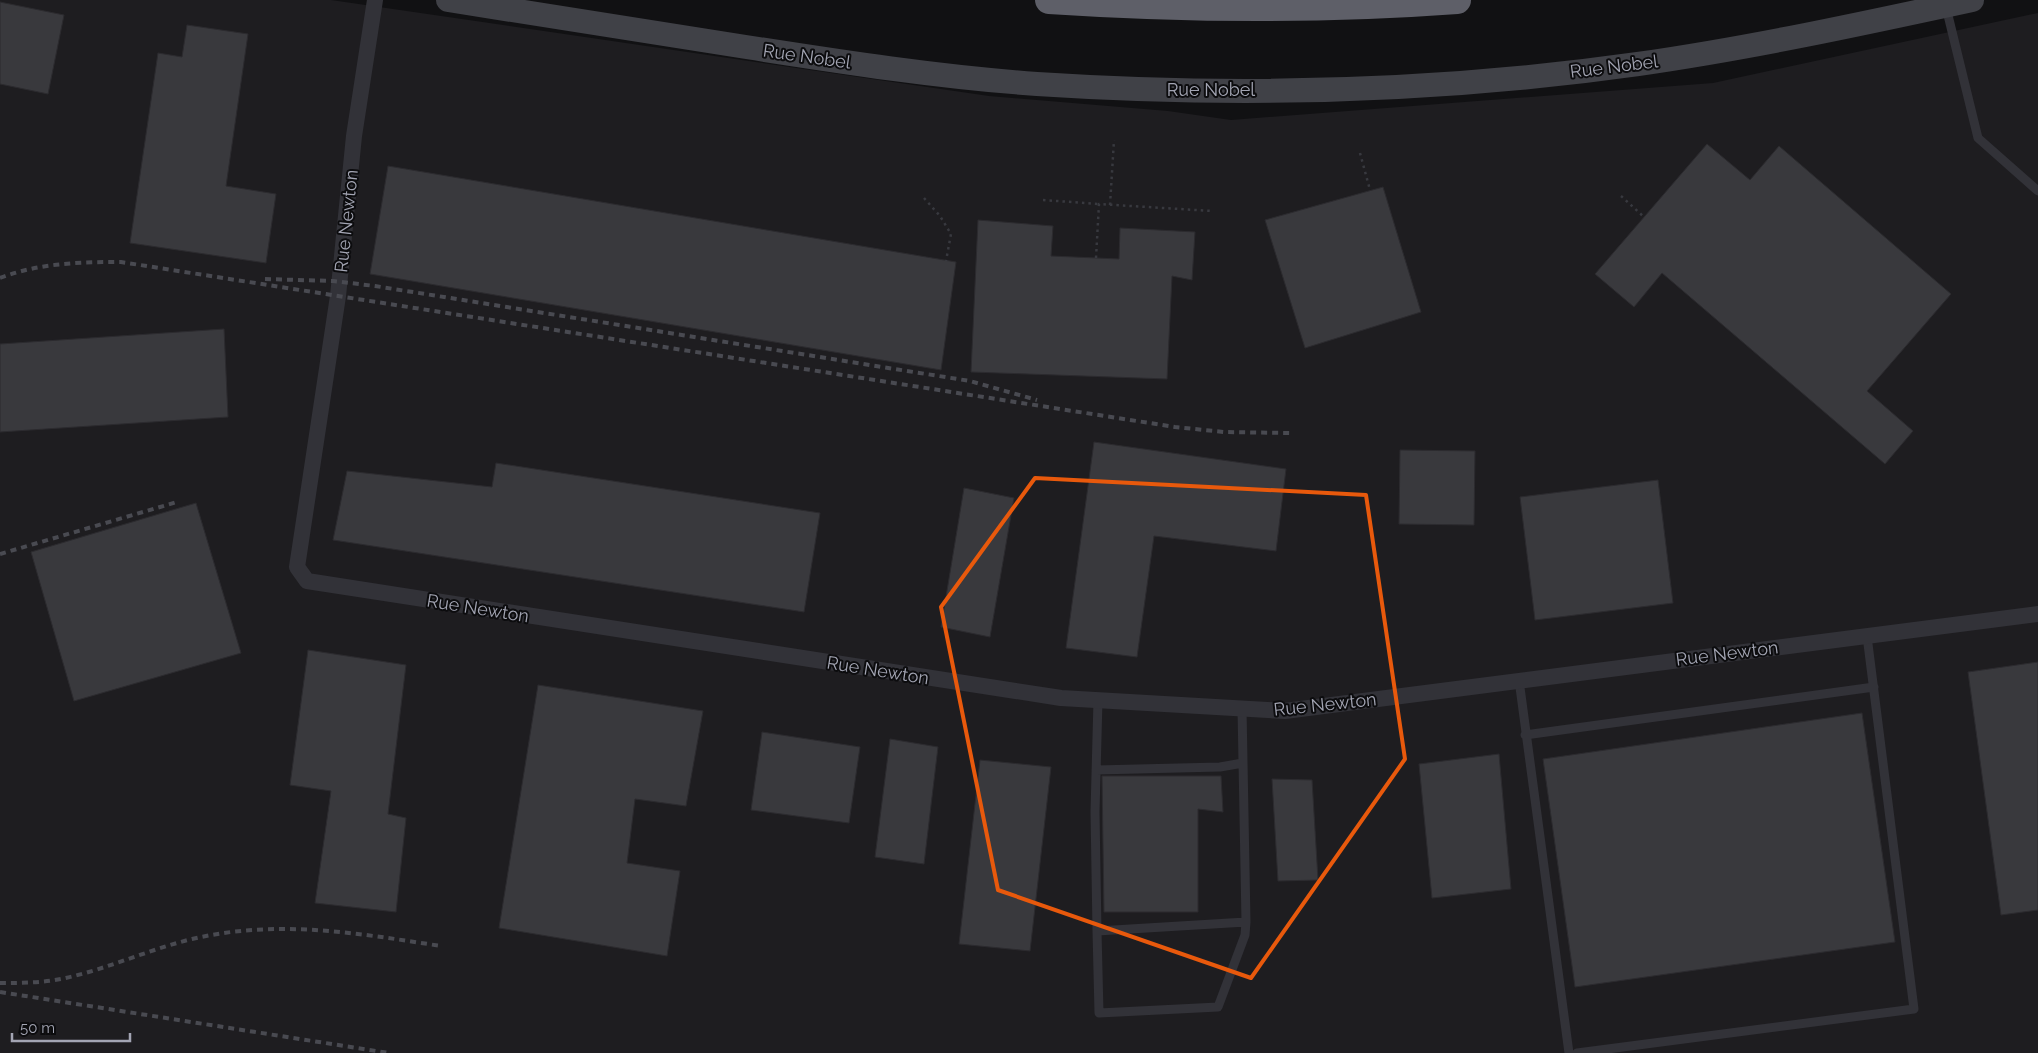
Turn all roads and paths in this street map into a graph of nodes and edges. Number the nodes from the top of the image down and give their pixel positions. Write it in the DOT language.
graph roads {
  1 [pos="375,0"];
  2 [pos="448,0"];
  3 [pos="1049,0"];
  4 [pos="1457,0"];
  5 [pos="1972,0"];
  6 [pos="1946,6"];
  7 [pos="1114,140"];
  8 [pos="1360,154"];
  9 [pos="1370,190"];
  10 [pos="2038,191"];
  11 [pos="1621,196"];
  12 [pos="924,198"];
  13 [pos="1043,200"];
  14 [pos="1099,204"];
  15 [pos="1110,205"];
  16 [pos="1212,211"];
  17 [pos="1644,217"];
  18 [pos="1096,258"];
  19 [pos="946,261"];
  20 [pos="2038,614"];
  21 [pos="1867,636"];
  22 [pos="1519,680"];
  23 [pos="1874,686"];
  24 [pos="1098,700"];
  25 [pos="1242,708"];
  26 [pos="1526,735"];
  27 [pos="1243,763"];
  28 [pos="1096,770"];
  29 [pos="1246,922"];
  30 [pos="1097,931"];
  31 [pos="1569,1053"];
  32 [pos="1577,1053"];
  1 -- 24 [label="street, Rue Newton"];
  2 -- 6 [label="street, Rue Nobel"];
  3 -- 4 [label="highway"];
  5 -- 6 [label="street, Rue Nobel"];
  6 -- 10 [label="lane"];
  7 -- 15 [label="path"];
  8 -- 9 [label="path"];
  11 -- 17 [label="path"];
  12 -- 19 [label="path"];
  13 -- 14 [label="path"];
  14 -- 15 [label="path"];
  14 -- 18 [label="path"];
  15 -- 16 [label="path"];
  20 -- 21 [label="street, Rue Newton"];
  21 -- 22 [label="street, Rue Newton"];
  21 -- 23 [label="lane"];
  22 -- 25 [label="street, Rue Newton"];
  22 -- 26 [label="lane"];
  23 -- 26 [label="lane"];
  23 -- 32 [label="lane"];
  24 -- 25 [label="street, Rue Newton"];
  24 -- 28 [label="lane"];
  25 -- 27 [label="lane"];
  26 -- 31 [label="lane"];
  27 -- 28 [label="lane"];
  27 -- 29 [label="lane"];
  28 -- 30 [label="lane"];
  29 -- 30 [label="lane"];
  29 -- 30 [label="lane"];
}
